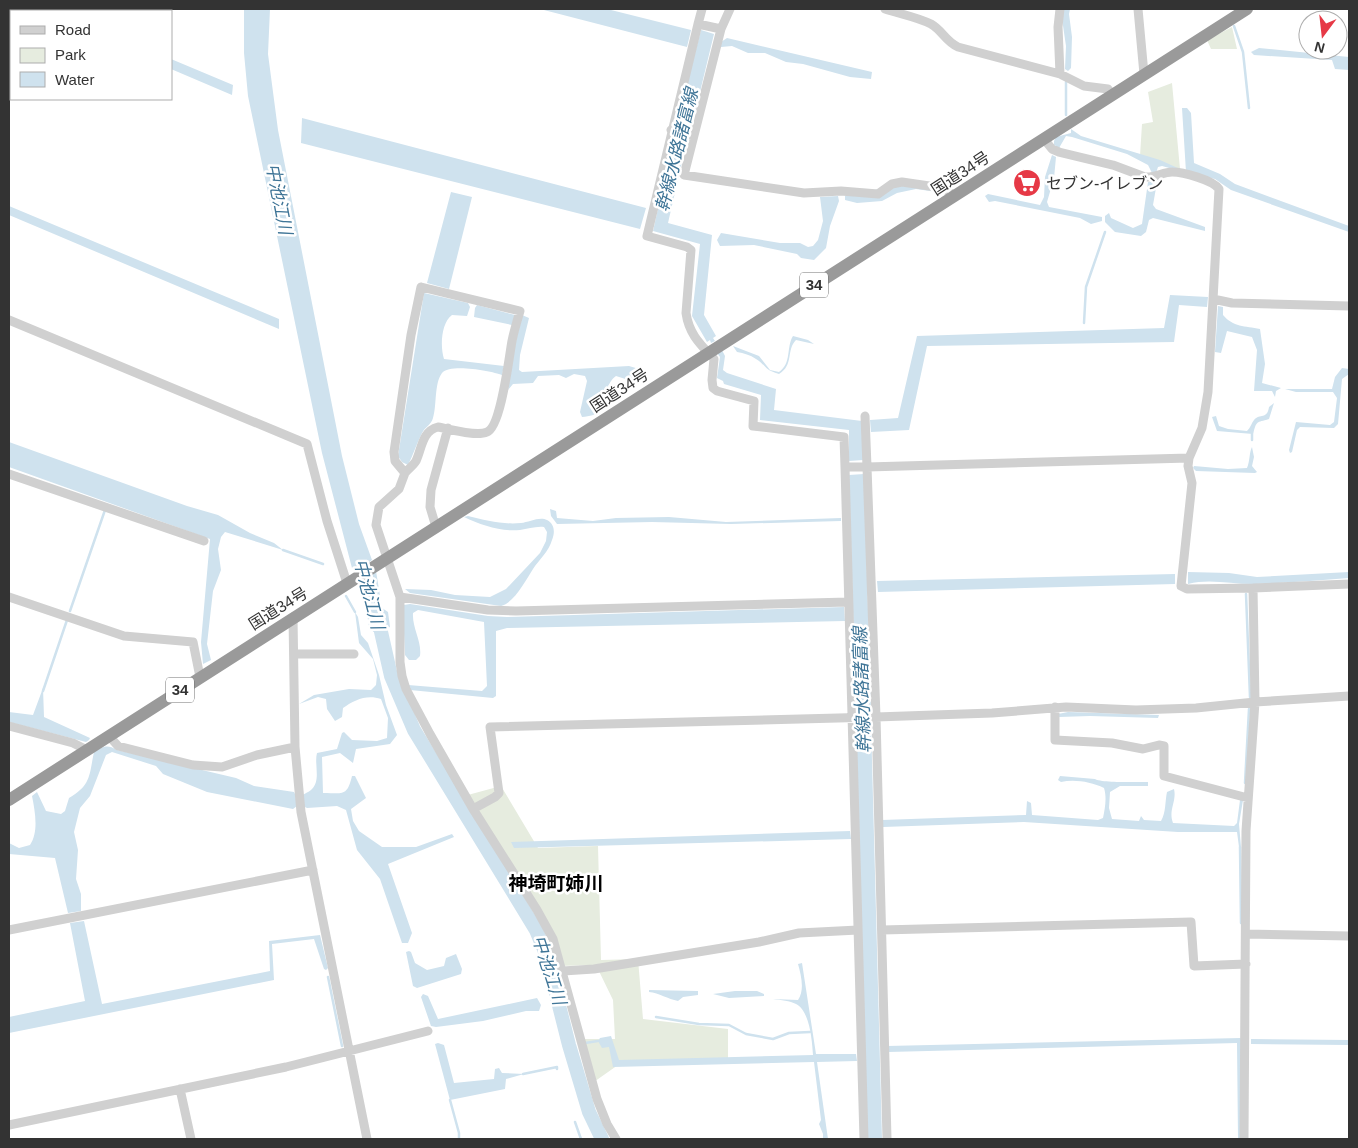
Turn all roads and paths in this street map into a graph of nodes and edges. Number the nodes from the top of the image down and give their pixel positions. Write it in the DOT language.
graph roads {
  1 [pos="702,9"];
  2 [pos="730,9"];
  3 [pos="885,9"];
  4 [pos="1060,9"];
  5 [pos="1138,9"];
  6 [pos="1241,10"];
  7 [pos="709,26"];
  8 [pos="1060,74"];
  9 [pos="1144,74"];
  10 [pos="1112,94"];
  11 [pos="682,133"];
  12 [pos="1044,138"];
  13 [pos="955,196"];
  14 [pos="1213,300"];
  15 [pos="1349,306"];
  16 [pos="9,320"];
  17 [pos="708,353"];
  18 [pos="865,416"];
  19 [pos="448,428"];
  20 [pos="1190,458"];
  21 [pos="848,467"];
  22 [pos="864,467"];
  23 [pos="404,473"];
  24 [pos="9,474"];
  25 [pos="436,527"];
  26 [pos="204,541"];
  27 [pos="384,560"];
  28 [pos="350,582"];
  29 [pos="1349,584"];
  30 [pos="1253,588"];
  31 [pos="9,597"];
  32 [pos="400,597"];
  33 [pos="848,602"];
  34 [pos="293,617"];
  35 [pos="295,654"];
  36 [pos="354,654"];
  37 [pos="200,677"];
  38 [pos="1349,696"];
  39 [pos="1255,702"];
  40 [pos="1055,707"];
  41 [pos="864,717"];
  42 [pos="9,726"];
  43 [pos="109,736"];
  44 [pos="296,747"];
  45 [pos="87,750"];
  46 [pos="1248,798"];
  47 [pos="9,800"];
  48 [pos="473,808"];
  49 [pos="313,870"];
  50 [pos="9,930"];
  51 [pos="858,930"];
  52 [pos="882,930"];
  53 [pos="1246,934"];
  54 [pos="1349,936"];
  55 [pos="1246,964"];
  56 [pos="563,971"];
  57 [pos="428,1031"];
  58 [pos="349,1051"];
  59 [pos="180,1089"];
  60 [pos="9,1125"];
  61 [pos="191,1139"];
  62 [pos="367,1139"];
  63 [pos="616,1139"];
  64 [pos="864,1139"];
  65 [pos="887,1139"];
  66 [pos="1244,1139"];
  1 -- 7 [label="street"];
  2 -- 7 [label="street"];
  3 -- 8 [label="street"];
  4 -- 8 [label="street"];
  5 -- 9 [label="street"];
  6 -- 9 [label="highway, 国道34号 / 34"];
  7 -- 11 [label="street"];
  7 -- 11 [label="street"];
  8 -- 10 [label="street"];
  9 -- 10 [label="highway, 国道34号 / 34"];
  10 -- 12 [label="highway, 国道34号 / 34"];
  11 -- 13 [label="street"];
  11 -- 17 [label="street"];
  12 -- 13 [label="highway, 国道34号 / 34"];
  12 -- 14 [label="street"];
  13 -- 17 [label="highway, 国道34号 / 34"];
  14 -- 15 [label="street"];
  14 -- 20 [label="street"];
  16 -- 28 [label="street"];
  17 -- 21 [label="street"];
  17 -- 25 [label="highway, 国道34号 / 34"];
  18 -- 22 [label="street"];
  19 -- 23 [label="street"];
  19 -- 23 [label="street"];
  19 -- 25 [label="street"];
  20 -- 22 [label="street"];
  20 -- 30 [label="street"];
  21 -- 22 [label="street"];
  21 -- 33 [label="street"];
  22 -- 41 [label="street"];
  23 -- 27 [label="street"];
  24 -- 26 [label="street"];
  25 -- 27 [label="highway, 国道34号 / 34"];
  27 -- 28 [label="highway, 国道34号 / 34"];
  27 -- 32 [label="street"];
  28 -- 34 [label="highway, 国道34号 / 34"];
  29 -- 30 [label="street"];
  30 -- 39 [label="street"];
  31 -- 37 [label="street"];
  32 -- 33 [label="street"];
  32 -- 48 [label="street"];
  33 -- 41 [label="street"];
  34 -- 35 [label="street"];
  34 -- 37 [label="highway, 国道34号 / 34"];
  35 -- 36 [label="street"];
  35 -- 44 [label="street"];
  37 -- 43 [label="highway, 国道34号 / 34"];
  38 -- 39 [label="street"];
  39 -- 40 [label="street"];
  39 -- 46 [label="street"];
  40 -- 41 [label="street"];
  40 -- 46 [label="street"];
  41 -- 48 [label="street"];
  41 -- 51 [label="street"];
  41 -- 52 [label="street"];
  42 -- 45 [label="street"];
  43 -- 44 [label="street"];
  43 -- 45 [label="highway, 国道34号 / 34"];
  44 -- 49 [label="street"];
  45 -- 47 [label="highway, 国道34号 / 34"];
  46 -- 53 [label="street"];
  48 -- 56 [label="street"];
  49 -- 50 [label="street"];
  49 -- 58 [label="street"];
  51 -- 56 [label="street"];
  51 -- 64 [label="street"];
  52 -- 55 [label="street"];
  52 -- 65 [label="street"];
  53 -- 54 [label="street"];
  53 -- 55 [label="street"];
  55 -- 66 [label="street"];
  56 -- 63 [label="street"];
  57 -- 58 [label="street"];
  58 -- 59 [label="street"];
  58 -- 62 [label="street"];
  59 -- 60 [label="street"];
  59 -- 61 [label="street"];
}
